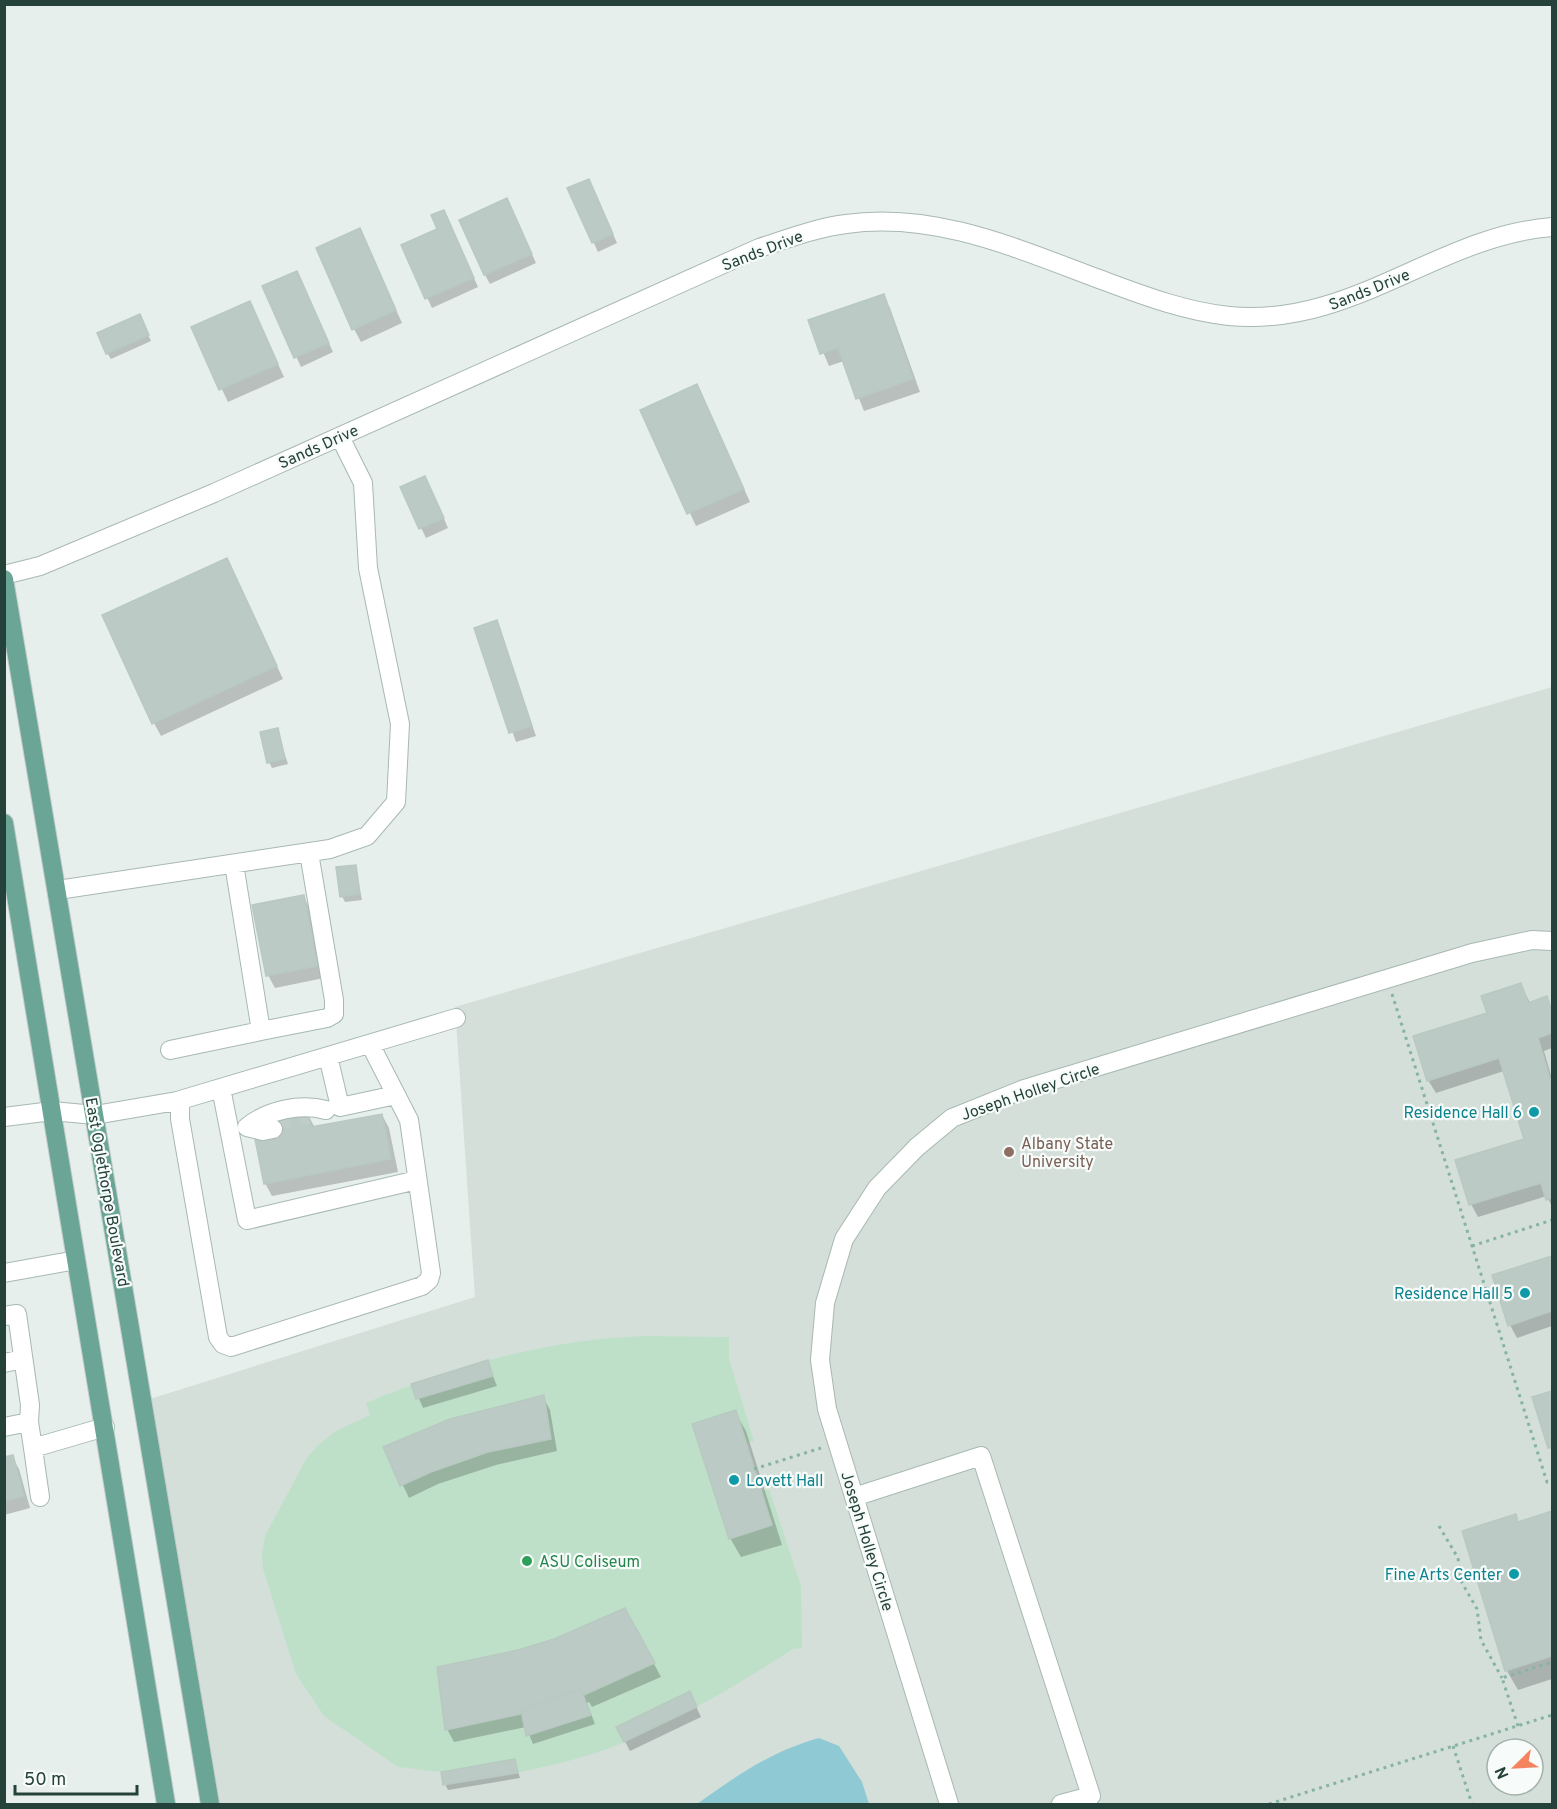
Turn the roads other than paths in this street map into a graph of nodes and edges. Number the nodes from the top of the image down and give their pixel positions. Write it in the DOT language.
graph roads {
  1 [pos="1552,227"];
  2 [pos="340,436"];
  3 [pos="4,577"];
  4 [pos="4,823"];
  5 [pos="309,853"];
  6 [pos="234,864"];
  7 [pos="8,868"];
  8 [pos="58,890"];
  9 [pos="1552,941"];
  10 [pos="456,1018"];
  11 [pos="261,1030"];
  12 [pos="370,1044"];
  13 [pos="170,1050"];
  14 [pos="328,1056"];
  15 [pos="221,1088"];
  16 [pos="396,1095"];
  17 [pos="180,1101"];
  18 [pos="333,1108"];
  19 [pos="52,1111"];
  20 [pos="95,1115"];
  21 [pos="4,1117"];
  22 [pos="309,1118"];
  23 [pos="273,1125"];
  24 [pos="238,1128"];
  25 [pos="417,1180"];
  26 [pos="76,1260"];
  27 [pos="4,1273"];
  28 [pos="4,1316"];
  29 [pos="23,1359"];
  30 [pos="4,1363"];
  31 [pos="29,1422"];
  32 [pos="4,1427"];
  33 [pos="105,1427"];
  34 [pos="33,1448"];
  35 [pos="40,1497"];
  36 [pos="854,1497"];
  37 [pos="166,1804"];
  38 [pos="210,1804"];
  39 [pos="949,1804"];
  40 [pos="1061,1804"];
  1 -- 2 [label="street, Sands Drive"];
  2 -- 3 [label="street, Sands Drive"];
  2 -- 5 [label="street"];
  3 -- 8 [label="main road, East Oglethorpe Boulevard"];
  4 -- 7 [label="main road"];
  5 -- 6 [label="street"];
  5 -- 11 [label="street"];
  6 -- 8 [label="street"];
  6 -- 11 [label="street"];
  7 -- 19 [label="main road"];
  8 -- 20 [label="main road, East Oglethorpe Boulevard"];
  9 -- 36 [label="street, Joseph Holley Circle"];
  10 -- 12 [label="street"];
  11 -- 13 [label="street"];
  12 -- 14 [label="street"];
  12 -- 16 [label="street"];
  14 -- 15 [label="street"];
  14 -- 18 [label="street"];
  15 -- 17 [label="street"];
  15 -- 24 [label="street"];
  16 -- 18 [label="street"];
  16 -- 25 [label="street"];
  17 -- 20 [label="street"];
  17 -- 25 [label="street"];
  18 -- 22 [label="street"];
  18 -- 24 [label="street"];
  19 -- 20 [label="street"];
  19 -- 21 [label="street"];
  19 -- 26 [label="main road"];
  20 -- 38 [label="main road, East Oglethorpe Boulevard"];
  23 -- 24 [label="street"];
  24 -- 25 [label="street"];
  26 -- 27 [label="street"];
  26 -- 33 [label="main road"];
  28 -- 29 [label="street"];
  29 -- 30 [label="street"];
  29 -- 31 [label="street"];
  31 -- 32 [label="street"];
  31 -- 34 [label="street"];
  33 -- 34 [label="street"];
  33 -- 37 [label="main road"];
  34 -- 35 [label="street"];
  36 -- 39 [label="street, Joseph Holley Circle"];
  36 -- 40 [label="street"];
}
